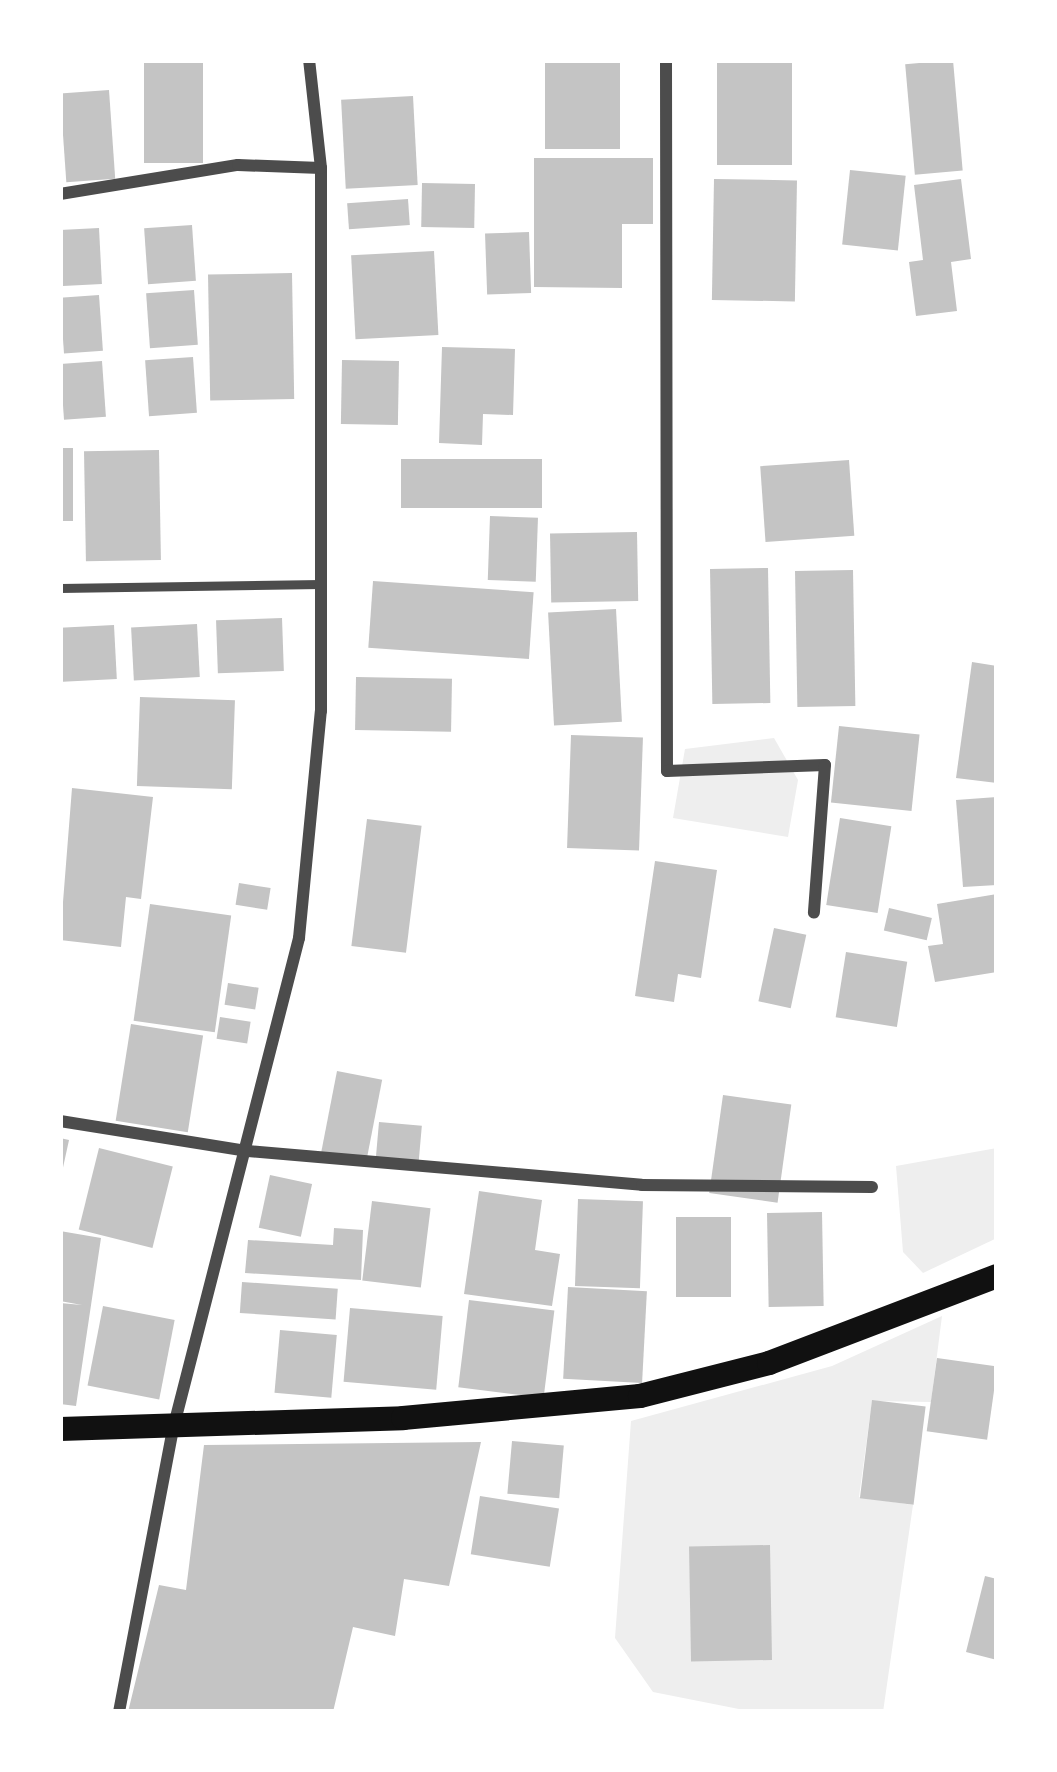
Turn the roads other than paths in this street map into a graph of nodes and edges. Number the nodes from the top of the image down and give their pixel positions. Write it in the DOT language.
graph roads {
  1 [pos="309,60"];
  2 [pos="666,60"];
  3 [pos="321,168"];
  4 [pos="60,194"];
  5 [pos="321,584"];
  6 [pos="60,588"];
  7 [pos="814,913"];
  8 [pos="60,1121"];
  9 [pos="248,1151"];
  10 [pos="872,1187"];
  11 [pos="997,1276"];
  12 [pos="174,1425"];
  13 [pos="60,1429"];
  14 [pos="119,1712"];
  1 -- 3 [label="street"];
  2 -- 7 [label="street"];
  3 -- 4 [label="street"];
  3 -- 5 [label="street"];
  5 -- 6 [label="lane"];
  5 -- 9 [label="street"];
  8 -- 9 [label="street"];
  9 -- 10 [label="street"];
  9 -- 12 [label="street"];
  11 -- 12 [label="main road"];
  12 -- 13 [label="main road"];
  12 -- 14 [label="street"];
}
